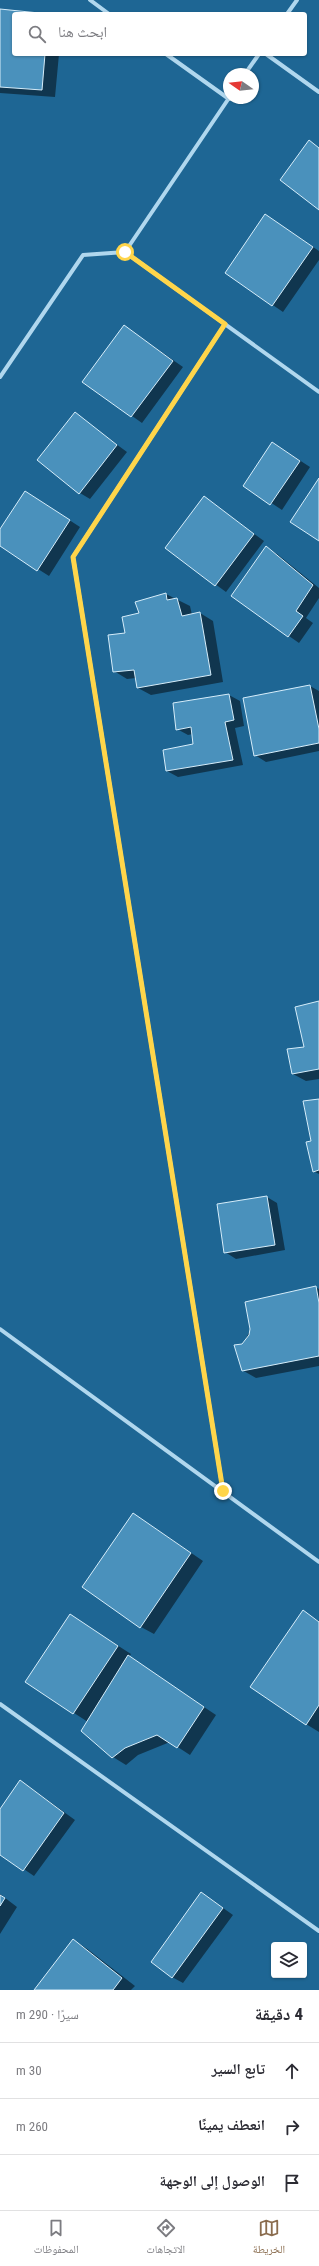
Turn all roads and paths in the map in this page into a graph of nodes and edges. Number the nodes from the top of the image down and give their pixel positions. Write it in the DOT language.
graph roads {
  1 [pos="90,0"];
  2 [pos="297,0"];
  3 [pos="106,12"];
  4 [pos="288,12"];
  5 [pos="169,56"];
  6 [pos="258,56"];
  7 [pos="269,56"];
  8 [pos="250,68"];
  9 [pos="319,92"];
  10 [pos="223,94"];
  11 [pos="225,104"];
  12 [pos="125,252"];
  13 [pos="225,324"];
  14 [pos="0,377"];
  15 [pos="319,392"];
  16 [pos="0,1329"];
  17 [pos="223,1491"];
  18 [pos="319,1562"];
  19 [pos="0,1704"];
  20 [pos="319,1931"];
  1 -- 3 [label="street"];
  2 -- 4 [label="street"];
  5 -- 10 [label="street"];
  6 -- 8 [label="street"];
  7 -- 9 [label="street"];
  11 -- 12 [label="street"];
  12 -- 13 [label="street"];
  12 -- 14 [label="street"];
  13 -- 15 [label="street"];
  13 -- 17 [label="street"];
  16 -- 17 [label="street"];
  17 -- 18 [label="street"];
  19 -- 20 [label="street"];
}
